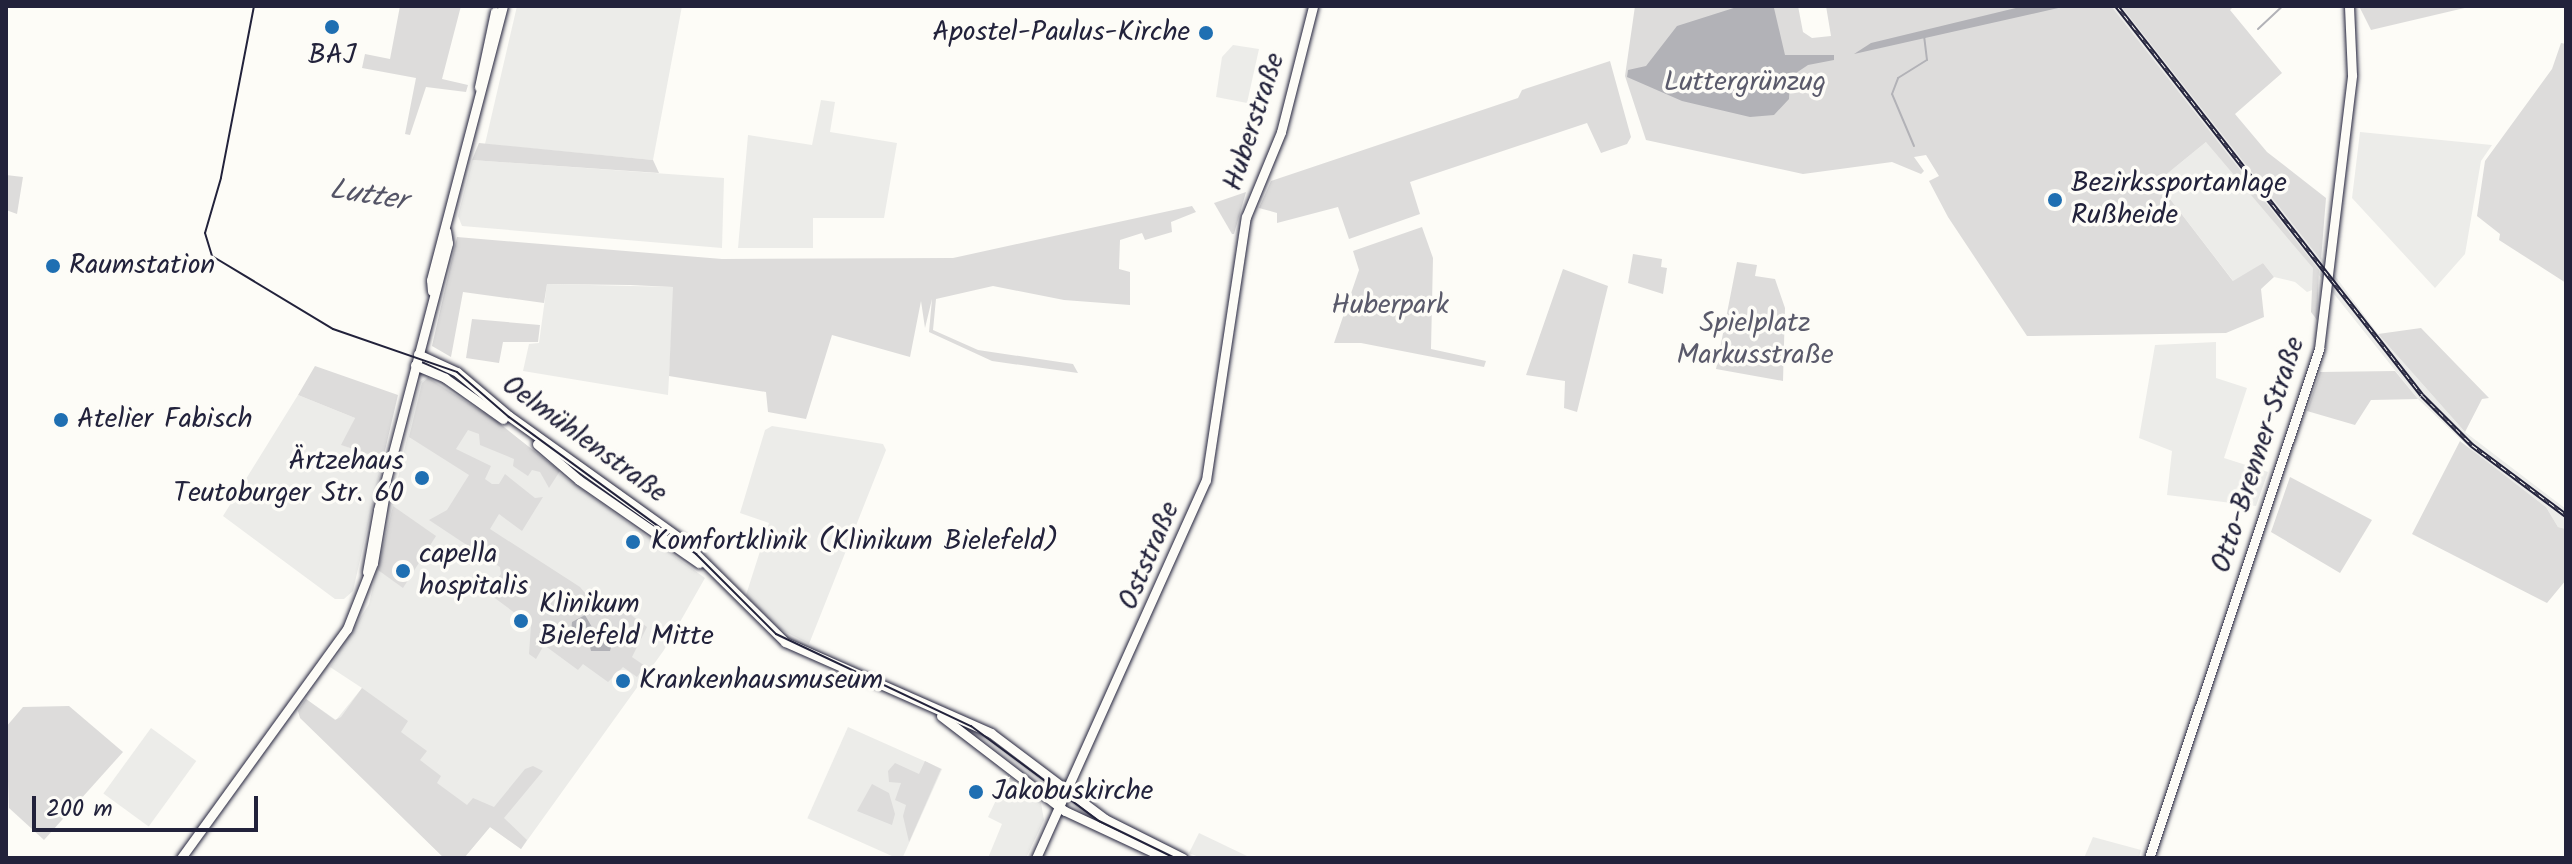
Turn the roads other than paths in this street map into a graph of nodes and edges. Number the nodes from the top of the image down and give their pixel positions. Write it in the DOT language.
graph roads {
  1 [pos="496,6"];
  2 [pos="503,6"];
  3 [pos="1313,6"];
  4 [pos="2349,6"];
  5 [pos="479,91"];
  6 [pos="1240,252"];
  7 [pos="417,360"];
  8 [pos="924,705"];
  9 [pos="1068,791"];
  10 [pos="1060,807"];
  11 [pos="181,858"];
  12 [pos="1036,858"];
  13 [pos="1166,858"];
  14 [pos="1183,858"];
  15 [pos="2149,858"];
  1 -- 5 [label="street"];
  2 -- 5 [label="street"];
  3 -- 6 [label="street, Huberstraße"];
  4 -- 15 [label="street, Otto-Brenner-Straße"];
  5 -- 7 [label="street"];
  6 -- 9 [label="street, Oststraße"];
  7 -- 8 [label="street, Oelmühlenstraße"];
  7 -- 11 [label="street"];
  8 -- 9 [label="street, Oelmühlenstraße"];
  8 -- 10 [label="street, Oelmühlenstraße"];
  9 -- 10 [label="street, Oststraße"];
  9 -- 14 [label="street, Oelmühlenstraße"];
  10 -- 12 [label="street, Oststraße"];
  10 -- 13 [label="street, Oelmühlenstraße"];
}
